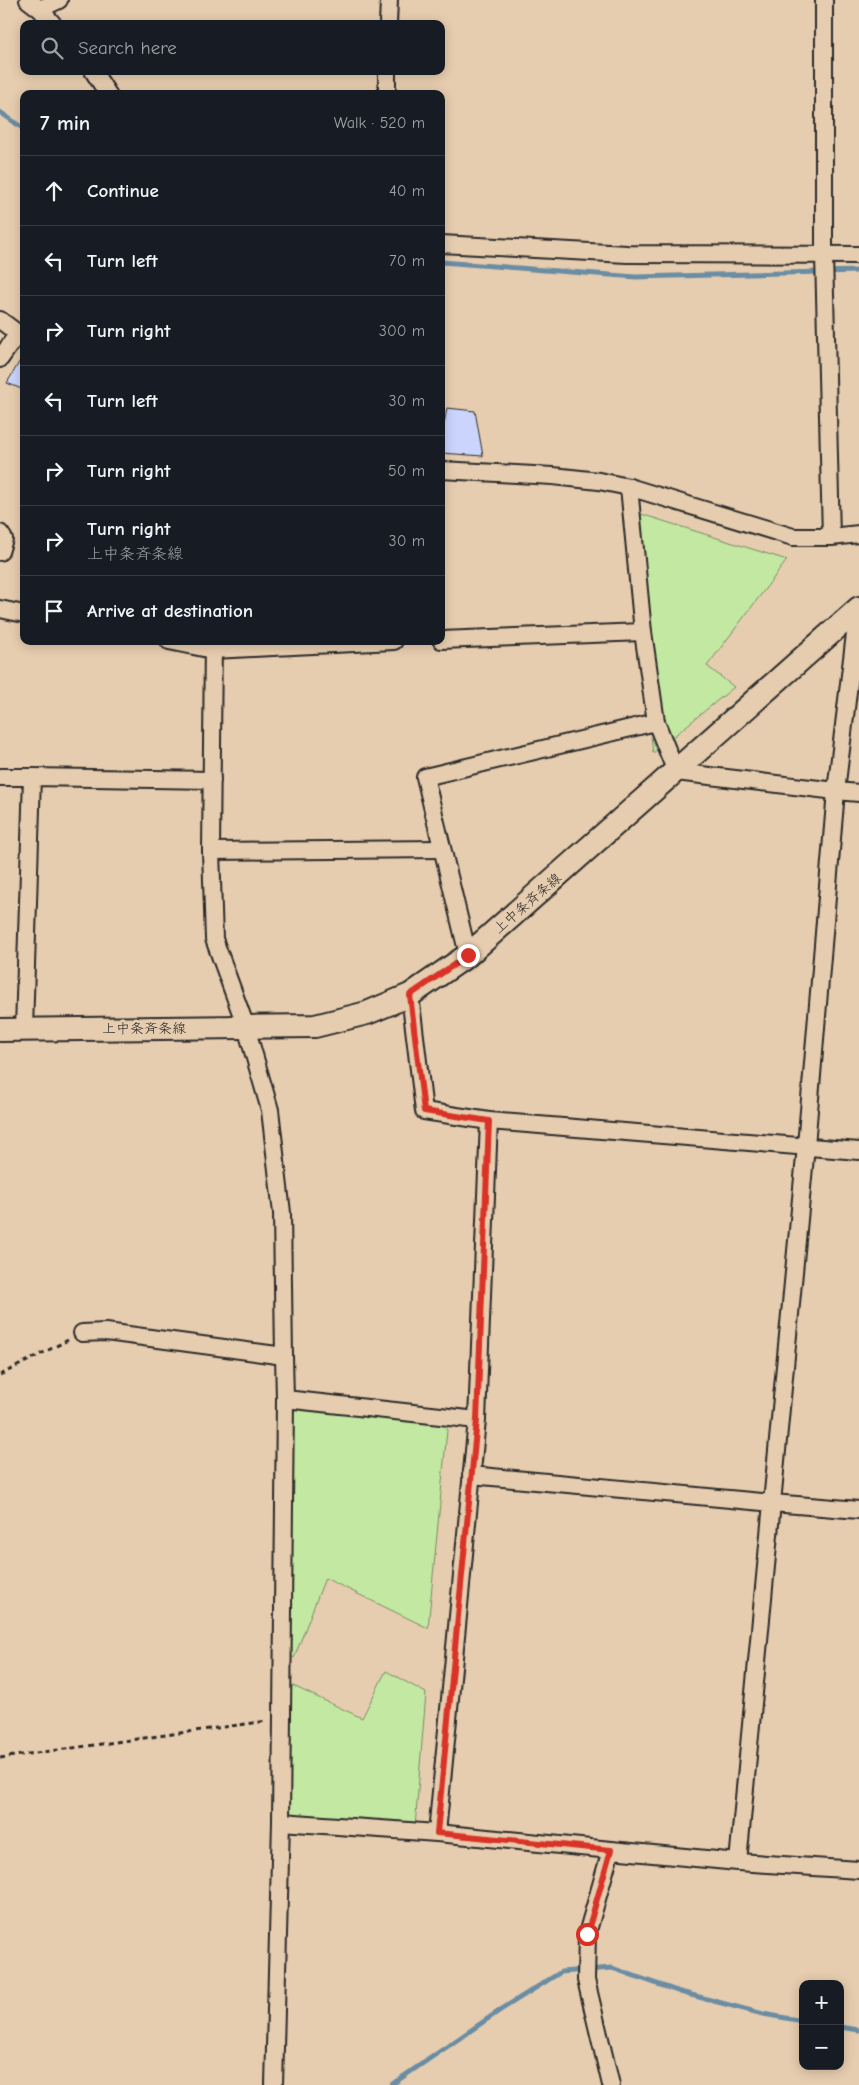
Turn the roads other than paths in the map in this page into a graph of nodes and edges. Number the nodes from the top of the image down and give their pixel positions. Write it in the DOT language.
graph roads {
  1 [pos="59,0"];
  2 [pos="824,0"];
  3 [pos="391,1"];
  4 [pos="34,4"];
  5 [pos="49,20"];
  6 [pos="389,20"];
  7 [pos="96,75"];
  8 [pos="387,75"];
  9 [pos="105,90"];
  10 [pos="386,90"];
  11 [pos="445,244"];
  12 [pos="859,255"];
  13 [pos="824,256"];
  14 [pos="0,320"];
  15 [pos="20,335"];
  16 [pos="20,337"];
  17 [pos="0,359"];
  18 [pos="445,470"];
  19 [pos="629,488"];
  20 [pos="0,533"];
  21 [pos="859,534"];
  22 [pos="831,537"];
  23 [pos="0,552"];
  24 [pos="0,609"];
  25 [pos="859,609"];
  26 [pos="20,613"];
  27 [pos="643,632"];
  28 [pos="445,640"];
  29 [pos="213,645"];
  30 [pos="656,722"];
  31 [pos="676,772"];
  32 [pos="0,777"];
  33 [pos="32,777"];
  34 [pos="212,780"];
  35 [pos="836,791"];
  36 [pos="859,794"];
  37 [pos="442,850"];
  38 [pos="211,851"];
  39 [pos="468,955"];
  40 [pos="410,995"];
  41 [pos="246,1027"];
  42 [pos="24,1029"];
  43 [pos="0,1030"];
  44 [pos="489,1121"];
  45 [pos="806,1146"];
  46 [pos="859,1151"];
  47 [pos="82,1333"];
  48 [pos="284,1356"];
  49 [pos="285,1398"];
  50 [pos="477,1420"];
  51 [pos="472,1475"];
  52 [pos="772,1503"];
  53 [pos="859,1510"];
  54 [pos="281,1822"];
  55 [pos="437,1833"];
  56 [pos="611,1850"];
  57 [pos="738,1862"];
  58 [pos="859,1870"];
  59 [pos="274,2085"];
  60 [pos="611,2085"];
  1 -- 4 [label="street"];
  2 -- 13 [label="street"];
  3 -- 6 [label="street"];
  4 -- 5 [label="street"];
  7 -- 9 [label="street"];
  8 -- 10 [label="street"];
  11 -- 13 [label="street"];
  12 -- 13 [label="street"];
  13 -- 22 [label="street"];
  14 -- 15 [label="street"];
  16 -- 17 [label="street"];
  18 -- 19 [label="street"];
  19 -- 22 [label="street"];
  19 -- 27 [label="street"];
  20 -- 23 [label="street"];
  21 -- 22 [label="street"];
  24 -- 26 [label="street"];
  25 -- 31 [label="main road, 上中条斉条線"];
  25 -- 35 [label="street"];
  27 -- 28 [label="street"];
  27 -- 30 [label="street"];
  29 -- 34 [label="street"];
  30 -- 31 [label="street"];
  30 -- 37 [label="street"];
  31 -- 35 [label="street"];
  31 -- 39 [label="main road, 上中条斉条線"];
  32 -- 33 [label="street"];
  33 -- 34 [label="street"];
  33 -- 42 [label="street"];
  34 -- 38 [label="street"];
  35 -- 36 [label="street"];
  35 -- 45 [label="street"];
  37 -- 38 [label="street"];
  37 -- 39 [label="street"];
  38 -- 41 [label="street"];
  39 -- 40 [label="main road, 上中条斉条線"];
  40 -- 41 [label="main road, 上中条斉条線"];
  40 -- 44 [label="street"];
  41 -- 42 [label="main road, 上中条斉条線"];
  41 -- 48 [label="street"];
  42 -- 43 [label="main road, 上中条斉条線"];
  44 -- 45 [label="street"];
  44 -- 50 [label="street"];
  45 -- 46 [label="street"];
  45 -- 52 [label="street"];
  47 -- 48 [label="street"];
  48 -- 49 [label="street"];
  49 -- 50 [label="street"];
  49 -- 54 [label="street"];
  50 -- 51 [label="street"];
  51 -- 52 [label="street"];
  51 -- 55 [label="street"];
  52 -- 53 [label="street"];
  52 -- 57 [label="street"];
  54 -- 55 [label="street"];
  54 -- 59 [label="street"];
  55 -- 56 [label="street"];
  56 -- 57 [label="street"];
  56 -- 60 [label="street"];
  57 -- 58 [label="street"];
}
